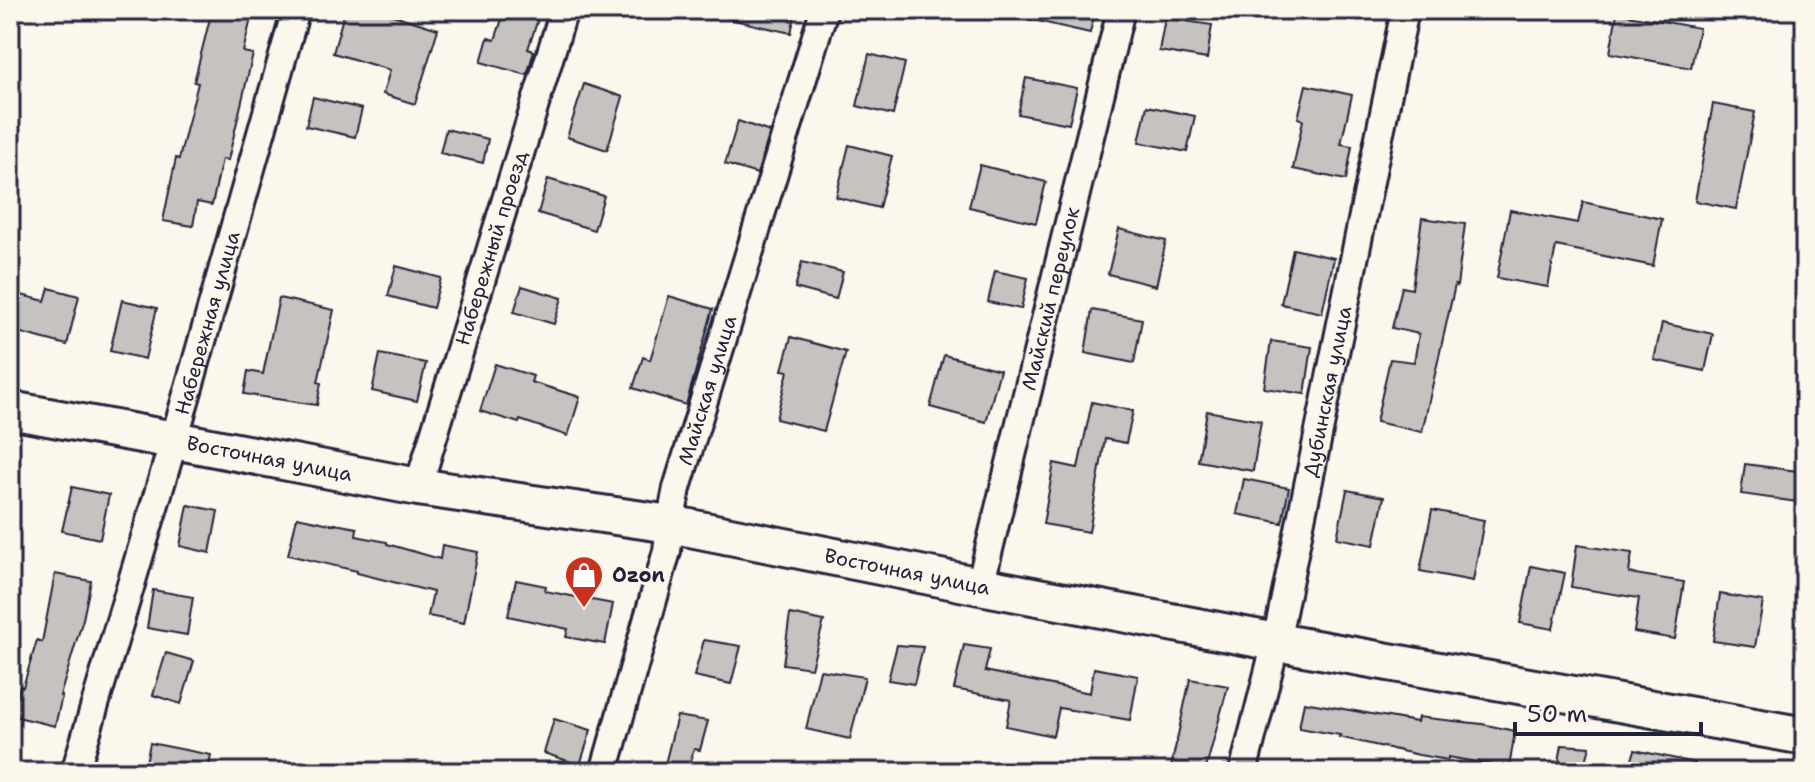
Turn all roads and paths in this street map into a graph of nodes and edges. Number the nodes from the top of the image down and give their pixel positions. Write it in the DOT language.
graph roads {
  1 [pos="296,10"];
  2 [pos="564,10"];
  3 [pos="824,10"];
  4 [pos="1121,10"];
  5 [pos="1405,10"];
  6 [pos="10,410"];
  7 [pos="174,440"];
  8 [pos="418,487"];
  9 [pos="670,524"];
  10 [pos="980,586"];
  11 [pos="1276,642"];
  12 [pos="1805,736"];
  13 [pos="75,772"];
  14 [pos="604,772"];
  15 [pos="1243,772"];
  1 -- 7 [label="street, Набережная улица"];
  2 -- 8 [label="street, Набережный проезд"];
  3 -- 9 [label="street, Майская улица"];
  4 -- 10 [label="street, Майский переулок"];
  5 -- 11 [label="street, Дубинская улица"];
  6 -- 7 [label="street, Восточная улица"];
  7 -- 8 [label="street, Восточная улица"];
  7 -- 13 [label="street, Набережная улица"];
  8 -- 9 [label="street, Восточная улица"];
  9 -- 10 [label="street, Восточная улица"];
  9 -- 14 [label="street, Майская улица"];
  10 -- 11 [label="street, Восточная улица"];
  11 -- 12 [label="street, Восточная улица"];
  11 -- 15 [label="street, Дубинская улица"];
}
